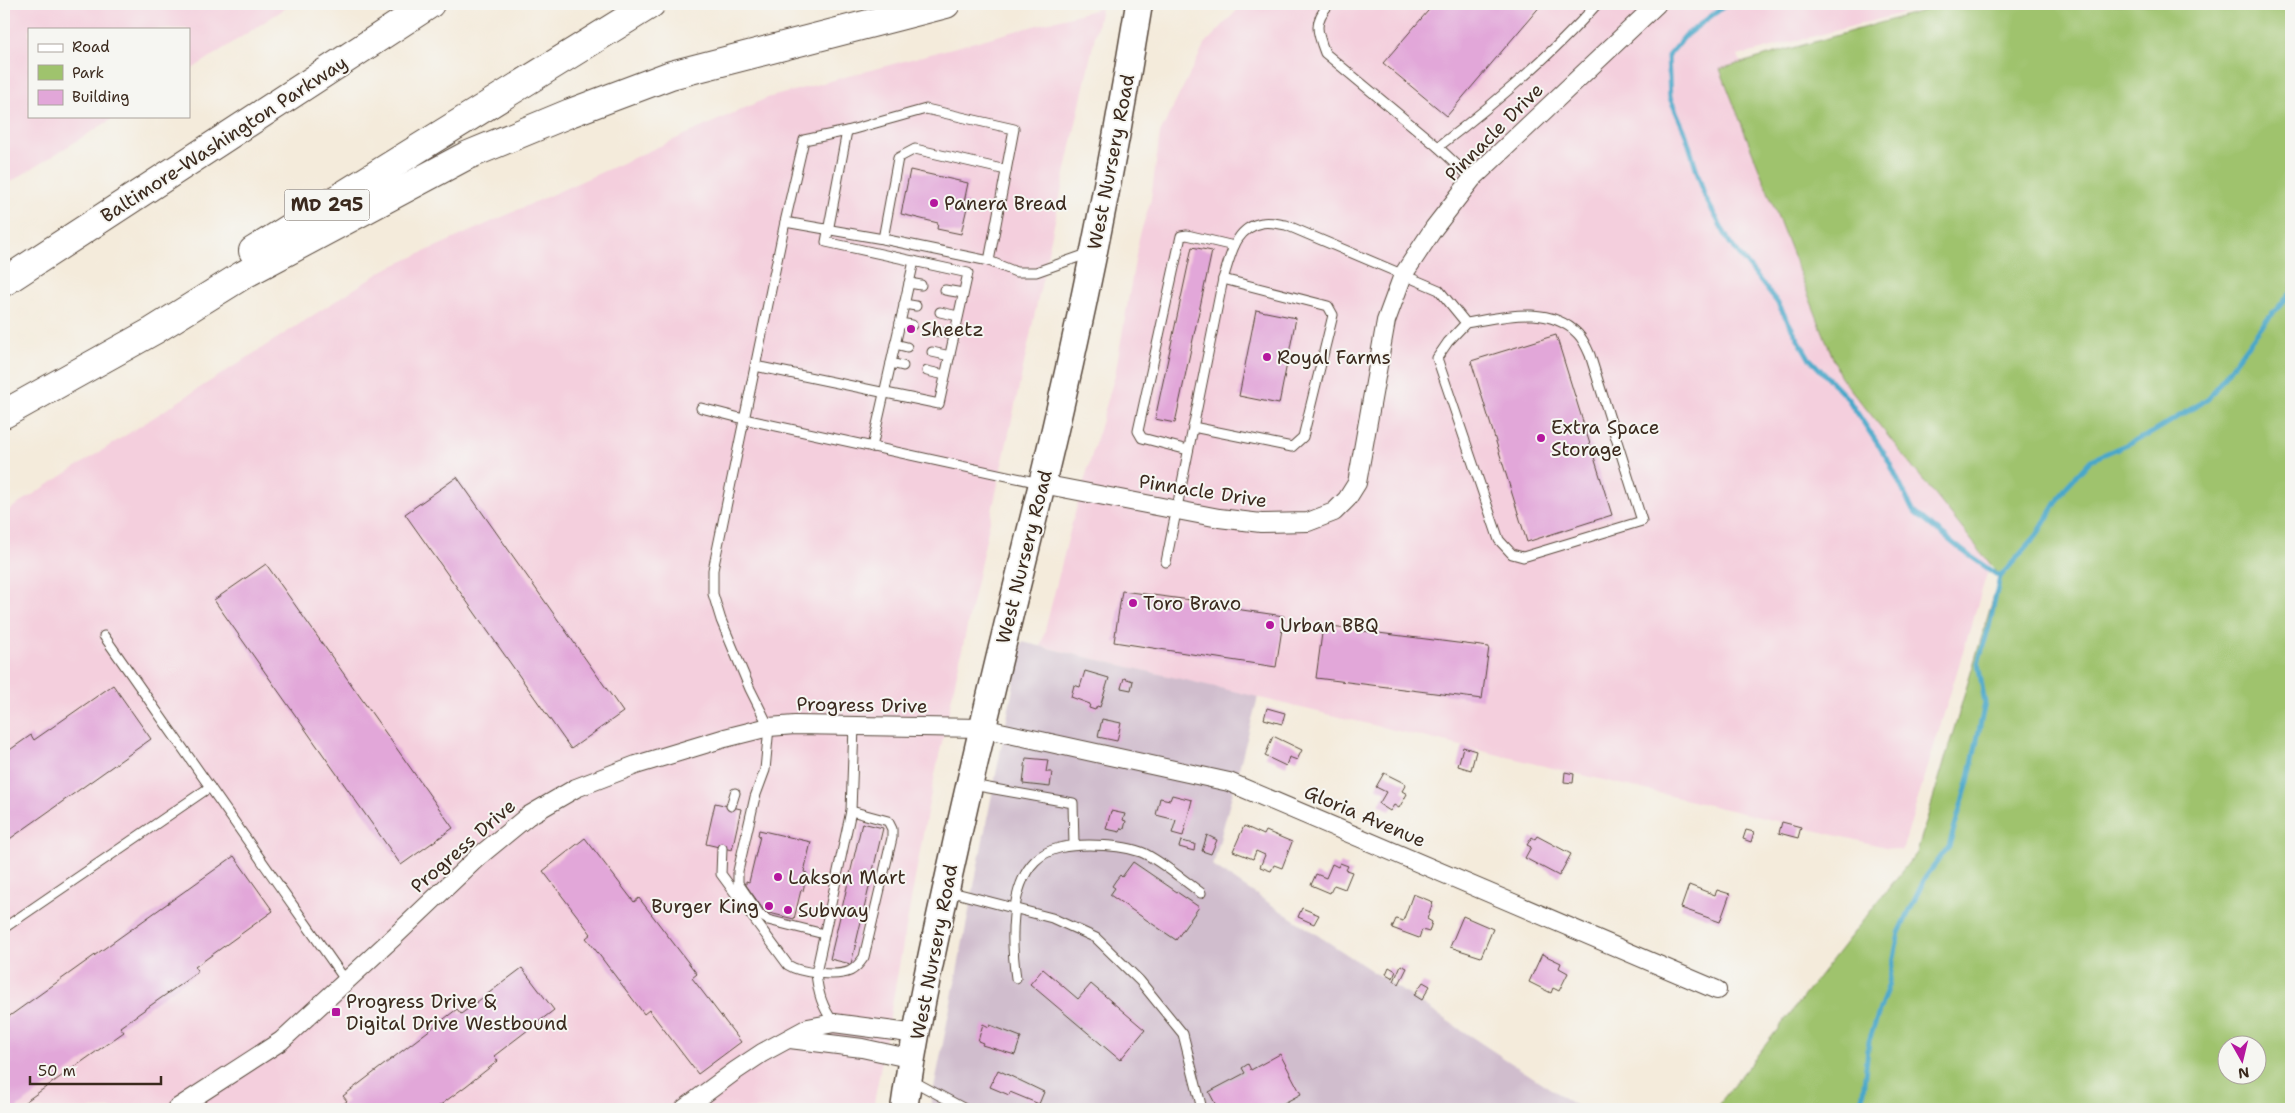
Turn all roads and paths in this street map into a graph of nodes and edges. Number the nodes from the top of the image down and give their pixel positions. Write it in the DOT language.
graph roads {
  1 [pos="445,4"];
  2 [pos="651,4"];
  3 [pos="946,4"];
  4 [pos="1140,4"];
  5 [pos="1329,4"];
  6 [pos="1597,4"];
  7 [pos="1656,4"];
  8 [pos="424,8"];
  9 [pos="4,81"];
  10 [pos="4,111"];
  11 [pos="847,131"];
  12 [pos="1438,147"];
  13 [pos="1006,170"];
  14 [pos="1472,179"];
  15 [pos="785,222"];
  16 [pos="828,230"];
  17 [pos="883,239"];
  18 [pos="1234,246"];
  19 [pos="1095,252"];
  20 [pos="914,261"];
  21 [pos="989,261"];
  22 [pos="1403,275"];
  23 [pos="1223,279"];
  24 [pos="4,282"];
  25 [pos="909,283"];
  26 [pos="920,285"];
  27 [pos="945,290"];
  28 [pos="963,293"];
  29 [pos="904,304"];
  30 [pos="916,306"];
  31 [pos="940,312"];
  32 [pos="958,316"];
  33 [pos="900,323"];
  34 [pos="1466,323"];
  35 [pos="912,325"];
  36 [pos="936,331"];
  37 [pos="954,334"];
  38 [pos="895,344"];
  39 [pos="907,347"];
  40 [pos="932,352"];
  41 [pos="950,356"];
  42 [pos="891,363"];
  43 [pos="755,366"];
  44 [pos="903,366"];
  45 [pos="927,371"];
  46 [pos="945,375"];
  47 [pos="884,392"];
  48 [pos="4,407"];
  49 [pos="701,408"];
  50 [pos="4,414"];
  51 [pos="744,419"];
  52 [pos="1193,427"];
  53 [pos="872,447"];
  54 [pos="1188,450"];
  55 [pos="1042,484"];
  56 [pos="1176,510"];
  57 [pos="1166,562"];
  58 [pos="104,636"];
  59 [pos="854,726"];
  60 [pos="769,728"];
  61 [pos="982,728"];
  62 [pos="969,784"];
  63 [pos="210,787"];
  64 [pos="735,793"];
  65 [pos="731,806"];
  66 [pos="851,811"];
  67 [pos="1074,845"];
  68 [pos="722,848"];
  69 [pos="945,890"];
  70 [pos="1201,893"];
  71 [pos="1016,908"];
  72 [pos="4,928"];
  73 [pos="824,934"];
  74 [pos="816,973"];
  75 [pos="1016,978"];
  76 [pos="346,981"];
  77 [pos="1717,990"];
  78 [pos="834,1023"];
  79 [pos="790,1039"];
  80 [pos="913,1057"];
  81 [pos="176,1109"];
  82 [pos="684,1109"];
  83 [pos="904,1109"];
  84 [pos="965,1109"];
  85 [pos="1202,1109"];
  1 -- 8 [label="highway, Baltimore-Washington Parkway"];
  2 -- 48 [label="highway, MD 295"];
  3 -- 50 [label="highway"];
  4 -- 19 [label="main road, West Nursery Road"];
  5 -- 12 [label="lane"];
  6 -- 12 [label="lane"];
  7 -- 14 [label="street, Pinnacle Drive"];
  8 -- 24 [label="highway, Baltimore-Washington Parkway"];
  9 -- 10 [label="lane"];
  11 -- 13 [label="lane"];
  11 -- 15 [label="lane"];
  11 -- 16 [label="lane"];
  12 -- 14 [label="lane"];
  13 -- 17 [label="lane"];
  13 -- 21 [label="lane"];
  14 -- 22 [label="street, Pinnacle Drive"];
  15 -- 16 [label="lane"];
  15 -- 43 [label="lane"];
  16 -- 17 [label="lane"];
  16 -- 20 [label="lane"];
  17 -- 21 [label="lane"];
  18 -- 22 [label="lane"];
  18 -- 23 [label="lane"];
  18 -- 54 [label="lane"];
  19 -- 21 [label="lane"];
  19 -- 55 [label="main road, West Nursery Road"];
  20 -- 25 [label="lane"];
  20 -- 28 [label="lane"];
  22 -- 34 [label="lane"];
  22 -- 56 [label="street, Pinnacle Drive"];
  23 -- 52 [label="lane"];
  23 -- 52 [label="lane"];
  25 -- 26 [label="lane"];
  25 -- 29 [label="lane"];
  27 -- 28 [label="lane"];
  28 -- 32 [label="lane"];
  29 -- 30 [label="lane"];
  29 -- 33 [label="lane"];
  31 -- 32 [label="lane"];
  32 -- 37 [label="lane"];
  33 -- 35 [label="lane"];
  33 -- 38 [label="lane"];
  34 -- 34 [label="lane"];
  36 -- 37 [label="lane"];
  37 -- 41 [label="lane"];
  38 -- 39 [label="lane"];
  38 -- 42 [label="lane"];
  40 -- 41 [label="lane"];
  41 -- 46 [label="lane"];
  42 -- 44 [label="lane"];
  42 -- 47 [label="lane"];
  43 -- 47 [label="lane"];
  43 -- 51 [label="lane"];
  45 -- 46 [label="lane"];
  46 -- 47 [label="lane"];
  47 -- 53 [label="lane"];
  49 -- 51 [label="lane"];
  51 -- 53 [label="lane"];
  51 -- 60 [label="lane"];
  52 -- 54 [label="lane"];
  53 -- 55 [label="lane"];
  54 -- 56 [label="lane"];
  55 -- 56 [label="street, Pinnacle Drive"];
  55 -- 61 [label="main road, West Nursery Road"];
  56 -- 57 [label="lane"];
  58 -- 63 [label="lane"];
  59 -- 60 [label="street, Progress Drive"];
  59 -- 61 [label="street, Progress Drive"];
  59 -- 66 [label="lane"];
  60 -- 73 [label="lane"];
  60 -- 76 [label="street, Progress Drive"];
  61 -- 62 [label="main road, West Nursery Road"];
  61 -- 77 [label="street, Gloria Avenue"];
  62 -- 67 [label="lane"];
  62 -- 69 [label="main road, West Nursery Road"];
  63 -- 72 [label="lane"];
  63 -- 76 [label="lane"];
  64 -- 65 [label="lane"];
  66 -- 73 [label="lane"];
  66 -- 74 [label="lane"];
  67 -- 70 [label="lane"];
  67 -- 71 [label="lane"];
  68 -- 74 [label="lane"];
  69 -- 71 [label="lane"];
  69 -- 80 [label="main road, West Nursery Road"];
  71 -- 75 [label="lane"];
  71 -- 85 [label="lane"];
  73 -- 74 [label="lane"];
  74 -- 78 [label="lane"];
  76 -- 81 [label="street, Progress Drive"];
  78 -- 79 [label="street"];
  78 -- 80 [label="street"];
  79 -- 80 [label="street"];
  79 -- 82 [label="street"];
  80 -- 83 [label="main road, West Nursery Road"];
  80 -- 84 [label="lane"];
}
